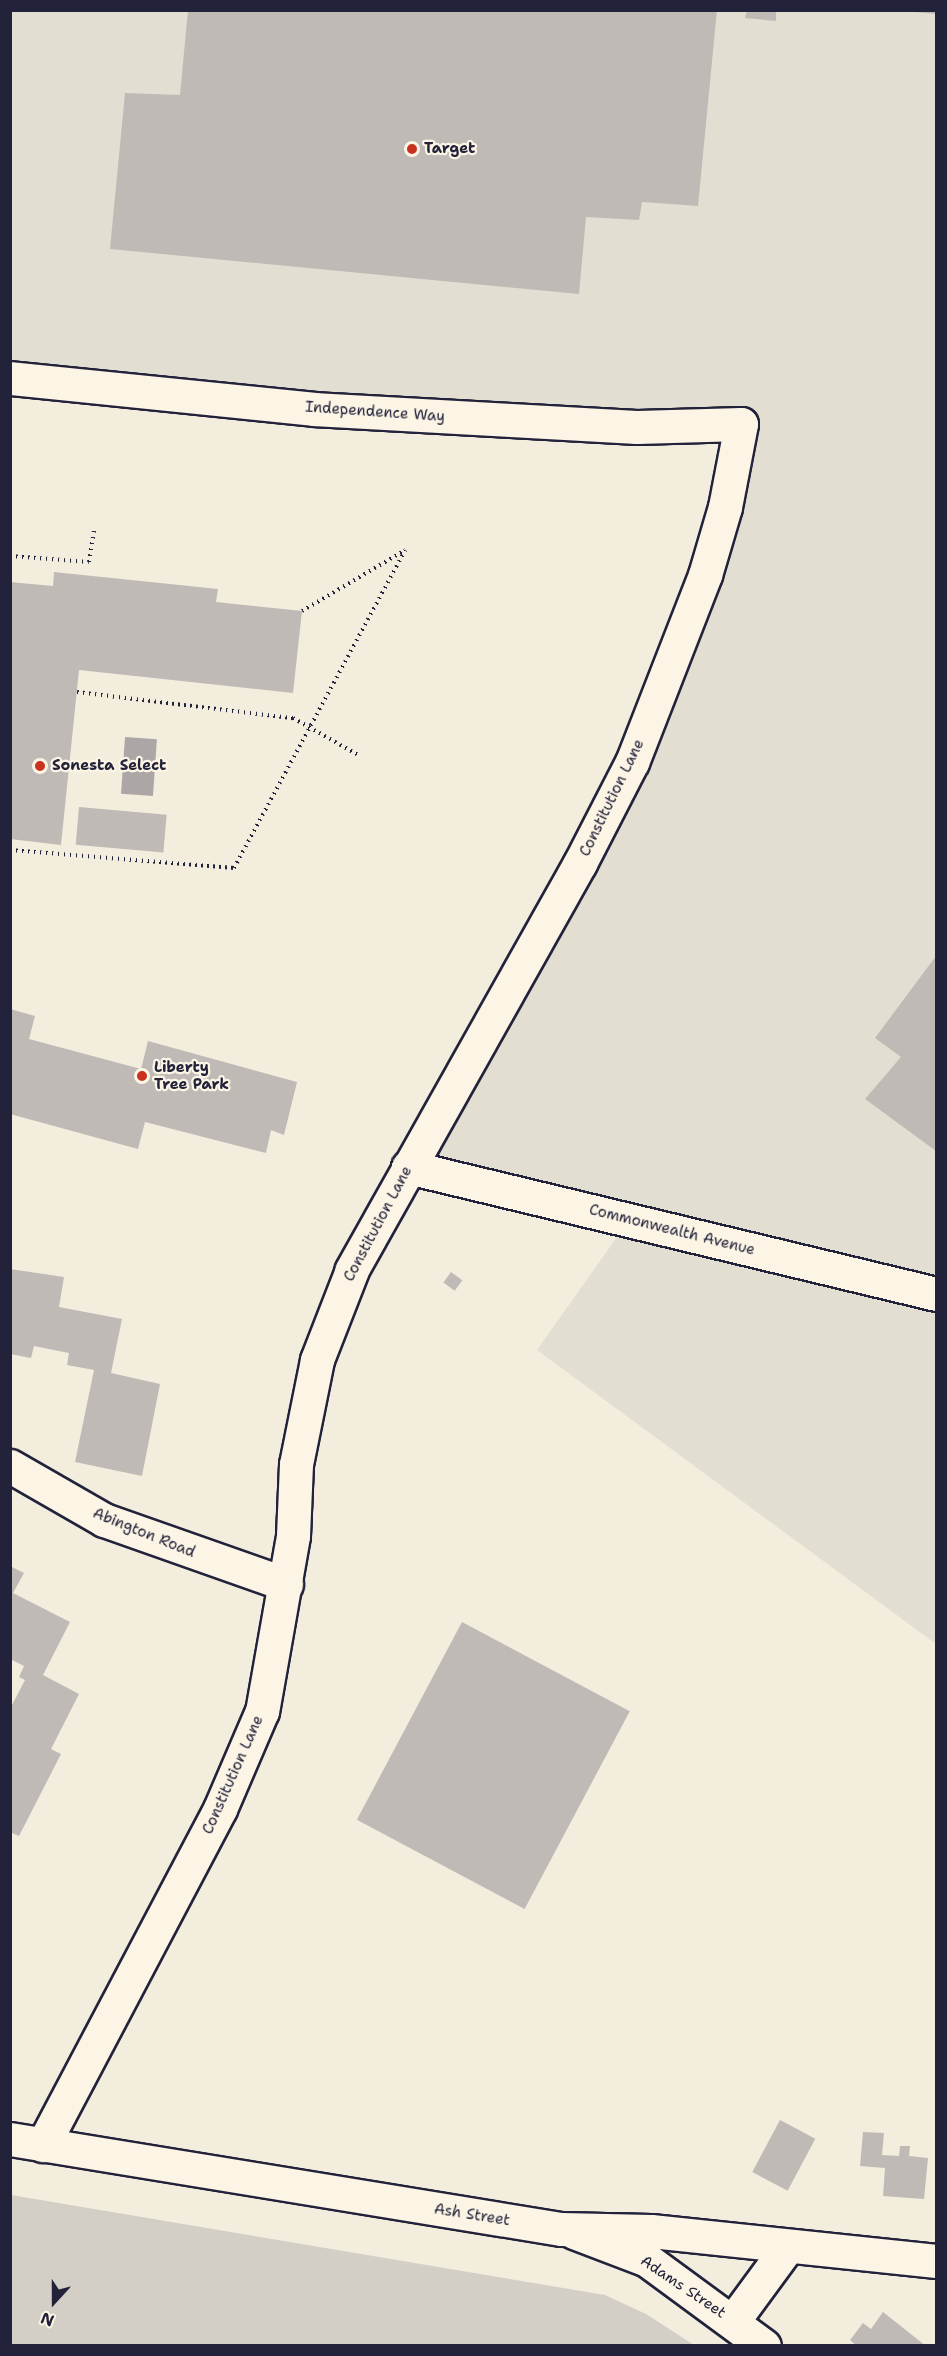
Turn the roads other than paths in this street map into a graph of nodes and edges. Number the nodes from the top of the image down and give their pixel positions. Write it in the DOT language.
graph roads {
  1 [pos="10,378"];
  2 [pos="741,424"];
  3 [pos="408,1167"];
  4 [pos="936,1294"];
  5 [pos="10,1466"];
  6 [pos="286,1584"];
  7 [pos="10,2139"];
  8 [pos="43,2145"];
  9 [pos="561,2229"];
  10 [pos="788,2246"];
  11 [pos="936,2261"];
  12 [pos="733,2321"];
  13 [pos="764,2346"];
  1 -- 2 [label="street, Independence Way"];
  2 -- 3 [label="street, Constitution Lane"];
  3 -- 4 [label="street, Commonwealth Avenue"];
  3 -- 6 [label="street, Constitution Lane"];
  5 -- 6 [label="street, Abington Road"];
  6 -- 8 [label="street, Constitution Lane"];
  7 -- 8 [label="street, Ash Street"];
  8 -- 9 [label="street, Ash Street"];
  9 -- 10 [label="street, Ash Street"];
  9 -- 12 [label="street, Adams Street"];
  10 -- 11 [label="street, Ash Street"];
  10 -- 12 [label="street"];
  12 -- 13 [label="street, Adams Street"];
}
